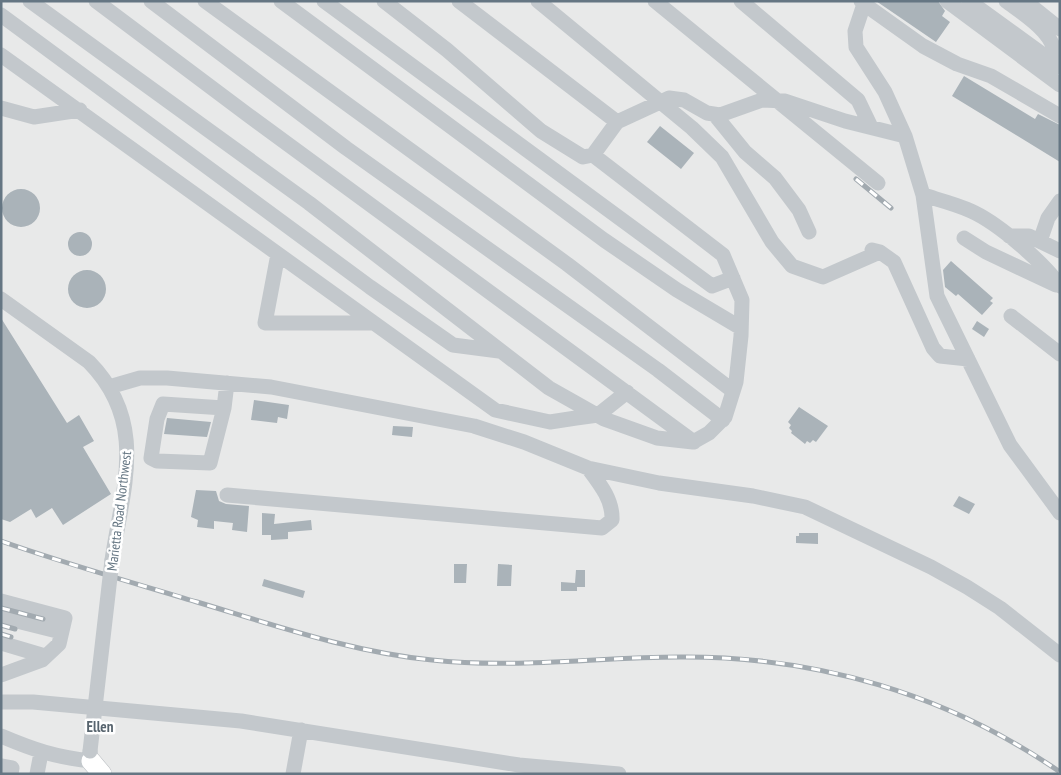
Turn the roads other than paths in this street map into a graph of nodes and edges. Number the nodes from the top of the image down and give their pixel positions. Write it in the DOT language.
graph roads {
  1 [pos="30,1"];
  2 [pos="96,1"];
  3 [pos="151,1"];
  4 [pos="205,1"];
  5 [pos="281,1"];
  6 [pos="324,1"];
  7 [pos="384,1"];
  8 [pos="459,1"];
  9 [pos="538,1"];
  10 [pos="656,1"];
  11 [pos="741,1"];
  12 [pos="947,1"];
  13 [pos="969,1"];
  14 [pos="1006,1"];
  15 [pos="863,2"];
  16 [pos="1023,7"];
  17 [pos="1,15"];
  18 [pos="1060,29"];
  19 [pos="1009,30"];
  20 [pos="1,55"];
  21 [pos="1057,65"];
  22 [pos="1060,85"];
  23 [pos="779,101"];
  24 [pos="661,102"];
  25 [pos="1,108"];
  26 [pos="80,110"];
  27 [pos="714,115"];
  28 [pos="1060,116"];
  29 [pos="617,122"];
  30 [pos="870,127"];
  31 [pos="905,136"];
  32 [pos="593,155"];
  33 [pos="878,183"];
  34 [pos="923,195"];
  35 [pos="1060,201"];
  36 [pos="809,232"];
  37 [pos="1009,236"];
  38 [pos="964,238"];
  39 [pos="1040,241"];
  40 [pos="1060,251"];
  41 [pos="278,254"];
  42 [pos="733,278"];
  43 [pos="712,286"];
  44 [pos="1060,287"];
  45 [pos="1,299"];
  46 [pos="693,300"];
  47 [pos="1011,316"];
  48 [pos="373,323"];
  49 [pos="742,328"];
  50 [pos="500,351"];
  51 [pos="1060,354"];
  52 [pos="968,359"];
  53 [pos="227,383"];
  54 [pos="110,387"];
  55 [pos="734,391"];
  56 [pos="627,392"];
  57 [pos="224,408"];
  58 [pos="598,415"];
  59 [pos="723,420"];
  60 [pos="694,442"];
  61 [pos="588,468"];
  62 [pos="227,495"];
  63 [pos="1060,513"];
  64 [pos="1,601"];
  65 [pos="1,617"];
  66 [pos="62,632"];
  67 [pos="1,643"];
  68 [pos="1060,655"];
  69 [pos="45,656"];
  70 [pos="1,675"];
  71 [pos="1,702"];
  72 [pos="301,730"];
  73 [pos="1,736"];
  74 [pos="42,753"];
  75 [pos="94,762"];
  76 [pos="1,766"];
  77 [pos="11,774"];
  78 [pos="37,774"];
  79 [pos="293,774"];
  80 [pos="619,774"];
  1 -- 50 [label="street"];
  2 -- 56 [label="street"];
  3 -- 59 [label="street"];
  4 -- 55 [label="street"];
  5 -- 46 [label="street"];
  6 -- 43 [label="street"];
  7 -- 32 [label="street"];
  8 -- 29 [label="street"];
  9 -- 24 [label="street"];
  10 -- 23 [label="street"];
  11 -- 30 [label="street"];
  12 -- 22 [label="street"];
  13 -- 19 [label="street"];
  14 -- 16 [label="street"];
  15 -- 28 [label="street"];
  15 -- 31 [label="street"];
  16 -- 18 [label="street"];
  16 -- 19 [label="street"];
  16 -- 21 [label="street"];
  17 -- 50 [label="street"];
  19 -- 21 [label="street"];
  20 -- 26 [label="street"];
  23 -- 27 [label="street"];
  23 -- 30 [label="street"];
  23 -- 33 [label="street"];
  24 -- 27 [label="street"];
  24 -- 29 [label="street"];
  24 -- 52 [label="street"];
  25 -- 26 [label="street"];
  26 -- 41 [label="street"];
  27 -- 36 [label="street"];
  29 -- 32 [label="street"];
  30 -- 31 [label="street"];
  31 -- 34 [label="street"];
  32 -- 42 [label="street"];
  34 -- 37 [label="street"];
  34 -- 52 [label="street"];
  35 -- 39 [label="street"];
  37 -- 39 [label="street"];
  37 -- 44 [label="street"];
  38 -- 44 [label="street"];
  39 -- 40 [label="street"];
  41 -- 48 [label="street"];
  41 -- 48 [label="street"];
  42 -- 43 [label="street"];
  42 -- 49 [label="street"];
  43 -- 46 [label="street"];
  45 -- 54 [label="street, Marietta Road Northwest"];
  46 -- 49 [label="street"];
  47 -- 51 [label="street"];
  48 -- 58 [label="street"];
  49 -- 55 [label="street"];
  50 -- 58 [label="street"];
  52 -- 63 [label="street"];
  53 -- 54 [label="street"];
  53 -- 57 [label="street"];
  53 -- 61 [label="street"];
  54 -- 75 [label="street, Marietta Road Northwest, bridge"];
  55 -- 59 [label="street"];
  56 -- 58 [label="street"];
  56 -- 60 [label="street"];
  57 -- 57 [label="street"];
  58 -- 60 [label="street"];
  59 -- 60 [label="street"];
  61 -- 62 [label="street"];
  61 -- 68 [label="street"];
  64 -- 66 [label="street"];
  65 -- 66 [label="street"];
  66 -- 69 [label="street"];
  67 -- 69 [label="street"];
  69 -- 70 [label="street"];
  71 -- 72 [label="street"];
  72 -- 79 [label="street"];
  72 -- 80 [label="street"];
  73 -- 74 [label="street"];
  74 -- 75 [label="street"];
  74 -- 78 [label="street"];
  76 -- 77 [label="street"];
}
